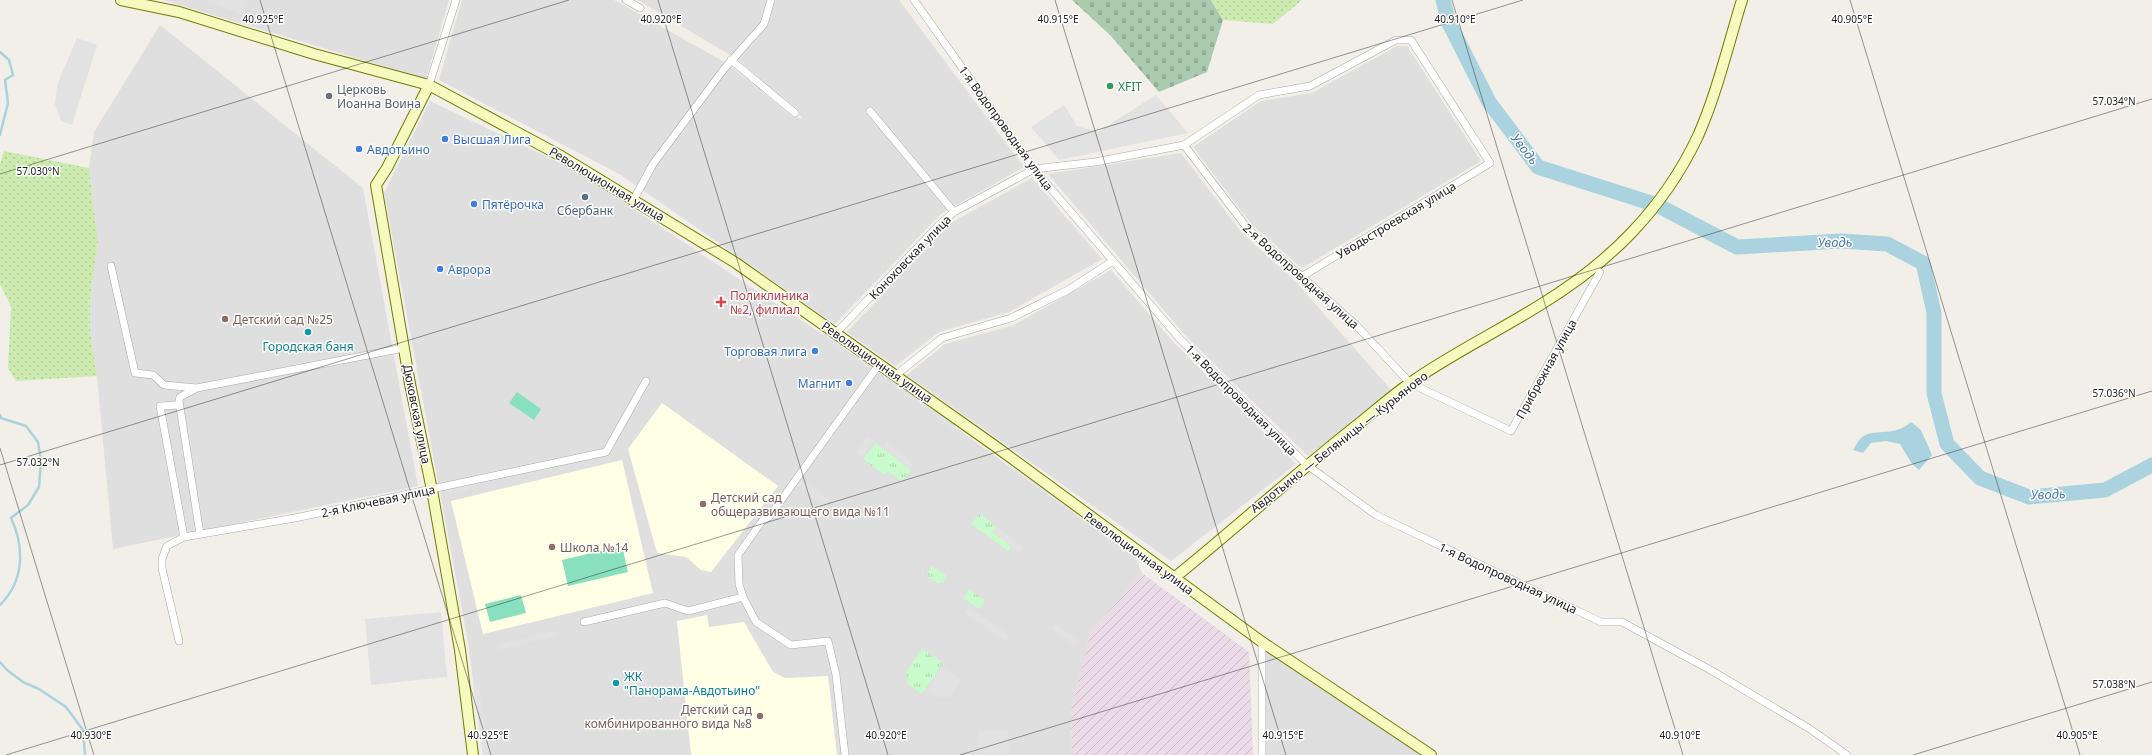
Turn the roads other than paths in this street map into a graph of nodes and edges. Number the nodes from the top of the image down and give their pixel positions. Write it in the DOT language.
graph roads {
  1 [pos="121,0"];
  2 [pos="456,0"];
  3 [pos="626,0"];
  4 [pos="771,0"];
  5 [pos="914,0"];
  6 [pos="1742,0"];
  7 [pos="640,8"];
  8 [pos="731,60"];
  9 [pos="429,85"];
  10 [pos="870,112"];
  11 [pos="795,114"];
  12 [pos="1184,145"];
  13 [pos="1034,169"];
  14 [pos="634,199"];
  15 [pos="954,212"];
  16 [pos="1113,261"];
  17 [pos="111,266"];
  18 [pos="1600,272"];
  19 [pos="1301,277"];
  20 [pos="836,333"];
  21 [pos="404,348"];
  22 [pos="880,363"];
  23 [pos="896,375"];
  24 [pos="646,381"];
  25 [pos="1410,383"];
  26 [pos="197,388"];
  27 [pos="179,405"];
  28 [pos="1307,464"];
  29 [pos="432,490"];
  30 [pos="200,534"];
  31 [pos="184,538"];
  32 [pos="1174,578"];
  33 [pos="743,597"];
  34 [pos="584,622"];
  35 [pos="179,641"];
  36 [pos="1262,642"];
  37 [pos="473,755"];
  38 [pos="845,755"];
  39 [pos="1262,755"];
  40 [pos="1430,755"];
  41 [pos="1848,755"];
  1 -- 9 [label="main road, Революционная улица"];
  2 -- 9 [label="street"];
  3 -- 7 [label="street"];
  4 -- 8 [label="street"];
  5 -- 13 [label="street, 1-я Водопроводная улица"];
  6 -- 25 [label="main road, Авдотьино — Беляницы — Курьяново"];
  8 -- 11 [label="street"];
  8 -- 14 [label="street"];
  9 -- 14 [label="main road, Революционная улица"];
  9 -- 21 [label="main road, Дюковская улица"];
  10 -- 15 [label="street"];
  12 -- 13 [label="street"];
  12 -- 19 [label="street, 2-я Водопроводная улица"];
  12 -- 19 [label="street, Уводьстроевская улица"];
  13 -- 15 [label="street, Коноховская улица"];
  13 -- 16 [label="street, 1-я Водопроводная улица"];
  14 -- 20 [label="main road, Революционная улица"];
  15 -- 20 [label="street, Коноховская улица"];
  16 -- 23 [label="street"];
  16 -- 28 [label="street, 1-я Водопроводная улица"];
  17 -- 26 [label="street"];
  18 -- 25 [label="street, Прибрежная улица"];
  19 -- 25 [label="street, 2-я Водопроводная улица"];
  20 -- 22 [label="main road, Революционная улица"];
  21 -- 26 [label="street"];
  21 -- 29 [label="main road, Дюковская улица"];
  22 -- 23 [label="main road, Революционная улица"];
  22 -- 33 [label="street"];
  23 -- 32 [label="main road, Революционная улица"];
  24 -- 29 [label="street, 2-я Ключевая улица"];
  25 -- 28 [label="main road, Авдотьино — Беляницы — Курьяново"];
  26 -- 27 [label="street"];
  27 -- 30 [label="street"];
  27 -- 31 [label="street"];
  28 -- 32 [label="main road, Авдотьино — Беляницы — Курьяново"];
  28 -- 41 [label="street, 1-я Водопроводная улица"];
  29 -- 30 [label="street, 2-я Ключевая улица"];
  29 -- 37 [label="main road, Дюковская улица"];
  30 -- 31 [label="street, 2-я Ключевая улица"];
  31 -- 35 [label="street, 2-я Ключевая улица"];
  32 -- 36 [label="main road, Революционная улица"];
  33 -- 34 [label="street"];
  33 -- 38 [label="street"];
  36 -- 39 [label="street"];
  36 -- 40 [label="main road, Революционная улица"];
}
